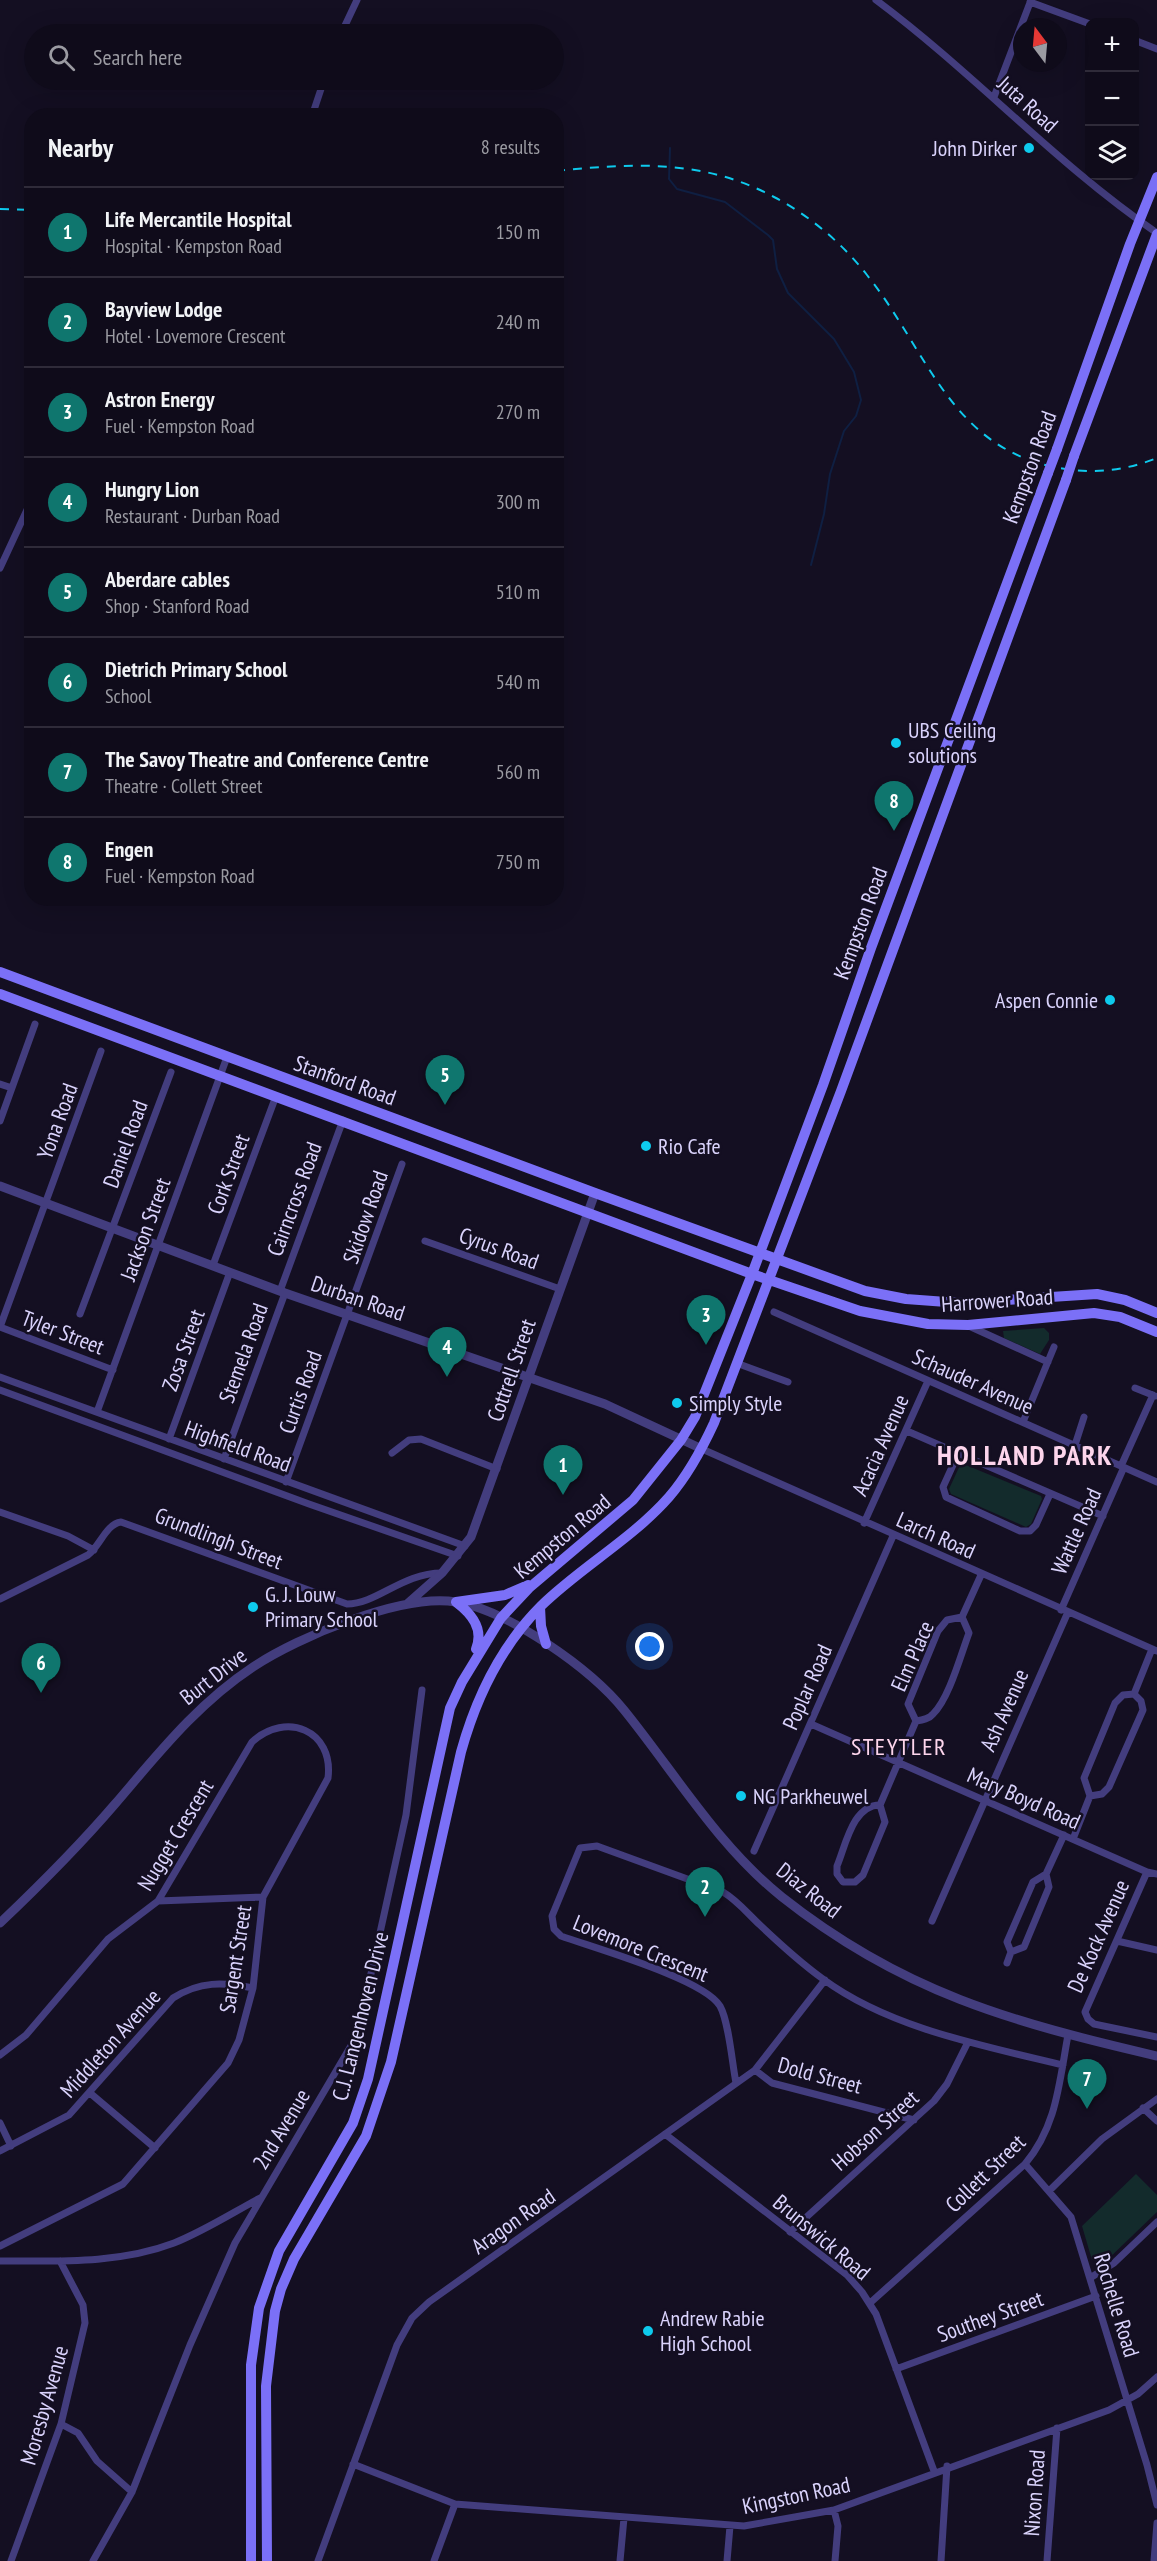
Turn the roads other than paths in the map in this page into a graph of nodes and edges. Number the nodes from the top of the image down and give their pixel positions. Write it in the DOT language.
graph roads {
  1 [pos="357,0"];
  2 [pos="876,0"];
  3 [pos="1030,1"];
  4 [pos="885,3"];
  5 [pos="1085,22"];
  6 [pos="346,24"];
  7 [pos="1139,42"];
  8 [pos="1157,49"];
  9 [pos="321,90"];
  10 [pos="994,97"];
  11 [pos="315,108"];
  12 [pos="1157,177"];
  13 [pos="1139,221"];
  14 [pos="1157,233"];
  15 [pos="24,512"];
  16 [pos="0,568"];
  17 [pos="0,972"];
  18 [pos="0,994"];
  19 [pos="35,1024"];
  20 [pos="101,1051"];
  21 [pos="227,1057"];
  22 [pos="171,1072"];
  23 [pos="220,1076"];
  24 [pos="0,1084"];
  25 [pos="12,1088"];
  26 [pos="276,1096"];
  27 [pos="343,1120"];
  28 [pos="0,1121"];
  29 [pos="402,1164"];
  30 [pos="0,1186"];
  31 [pos="595,1193"];
  32 [pos="46,1203"];
  33 [pos="588,1211"];
  34 [pos="112,1229"];
  35 [pos="425,1240"];
  36 [pos="159,1246"];
  37 [pos="760,1253"];
  38 [pos="778,1260"];
  39 [pos="213,1264"];
  40 [pos="230,1272"];
  41 [pos="752,1274"];
  42 [pos="771,1280"];
  43 [pos="560,1289"];
  44 [pos="282,1292"];
  45 [pos="763,1300"];
  46 [pos="831,1302"];
  47 [pos="774,1312"];
  48 [pos="1157,1313"];
  49 [pos="80,1314"];
  50 [pos="349,1315"];
  51 [pos="968,1325"];
  52 [pos="0,1327"];
  53 [pos="1157,1332"];
  54 [pos="1054,1347"];
  55 [pos="1048,1362"];
  56 [pos="739,1364"];
  57 [pos="113,1370"];
  58 [pos="0,1377"];
  59 [pos="528,1379"];
  60 [pos="928,1381"];
  61 [pos="788,1382"];
  62 [pos="1135,1388"];
  63 [pos="0,1390"];
  64 [pos="1155,1396"];
  65 [pos="97,1412"];
  66 [pos="1084,1417"];
  67 [pos="1023,1422"];
  68 [pos="907,1431"];
  69 [pos="169,1440"];
  70 [pos="681,1440"];
  71 [pos="1075,1445"];
  72 [pos="702,1449"];
  73 [pos="392,1453"];
  74 [pos="958,1454"];
  75 [pos="224,1459"];
  76 [pos="1122,1467"];
  77 [pos="497,1469"];
  78 [pos="286,1482"];
  79 [pos="1157,1482"];
  80 [pos="1050,1494"];
  81 [pos="0,1512"];
  82 [pos="1103,1516"];
  83 [pos="864,1523"];
  84 [pos="893,1536"];
  85 [pos="465,1546"];
  86 [pos="94,1550"];
  87 [pos="458,1556"];
  88 [pos="442,1573"];
  89 [pos="546,1574"];
  90 [pos="981,1575"];
  91 [pos="0,1599"];
  92 [pos="456,1602"];
  93 [pos="405,1606"];
  94 [pos="540,1607"];
  95 [pos="1064,1611"];
  96 [pos="962,1617"];
  97 [pos="501,1618"];
  98 [pos="521,1629"];
  99 [pos="546,1644"];
  100 [pos="1154,1650"];
  101 [pos="462,1682"];
  102 [pos="422,1690"];
  103 [pos="1134,1694"];
  104 [pos="916,1721"];
  105 [pos="811,1724"];
  106 [pos="305,1730"];
  107 [pos="898,1763"];
  108 [pos="1090,1796"];
  109 [pos="984,1800"];
  110 [pos="880,1805"];
  111 [pos="1064,1835"];
  112 [pos="1073,1839"];
  113 [pos="754,1851"];
  114 [pos="1147,1872"];
  115 [pos="1046,1874"];
  116 [pos="1157,1874"];
  117 [pos="263,1897"];
  118 [pos="158,1901"];
  119 [pos="932,1921"];
  120 [pos="0,1923"];
  121 [pos="1117,1941"];
  122 [pos="1157,1950"];
  123 [pos="1011,1952"];
  124 [pos="1007,1963"];
  125 [pos="825,1980"];
  126 [pos="253,1988"];
  127 [pos="1068,2035"];
  128 [pos="1157,2037"];
  129 [pos="968,2042"];
  130 [pos="0,2055"];
  131 [pos="1157,2056"];
  132 [pos="1063,2065"];
  133 [pos="755,2070"];
  134 [pos="736,2083"];
  135 [pos="90,2093"];
  136 [pos="1157,2099"];
  137 [pos="1143,2108"];
  138 [pos="914,2120"];
  139 [pos="1157,2121"];
  140 [pos="0,2123"];
  141 [pos="665,2134"];
  142 [pos="11,2146"];
  143 [pos="155,2148"];
  144 [pos="0,2151"];
  145 [pos="1025,2164"];
  146 [pos="1049,2191"];
  147 [pos="261,2198"];
  148 [pos="1157,2222"];
  149 [pos="790,2232"];
  150 [pos="0,2246"];
  151 [pos="0,2261"];
  152 [pos="60,2261"];
  153 [pos="1090,2278"];
  154 [pos="1096,2296"];
  155 [pos="870,2303"];
  156 [pos="896,2369"];
  157 [pos="1157,2377"];
  158 [pos="1128,2401"];
  159 [pos="61,2424"];
  160 [pos="1057,2428"];
  161 [pos="353,2464"];
  162 [pos="947,2466"];
  163 [pos="934,2471"];
  164 [pos="132,2492"];
  165 [pos="455,2504"];
  166 [pos="1157,2505"];
  167 [pos="834,2510"];
  168 [pos="624,2518"];
  169 [pos="1157,2523"];
  170 [pos="730,2526"];
  171 [pos="10,2561"];
  172 [pos="93,2561"];
  173 [pos="251,2561"];
  174 [pos="267,2561"];
  175 [pos="318,2561"];
  176 [pos="434,2561"];
  177 [pos="620,2561"];
  178 [pos="728,2561"];
  179 [pos="835,2561"];
  180 [pos="941,2561"];
  181 [pos="1047,2561"];
  182 [pos="1154,2561"];
  1 -- 6 [label="street"];
  2 -- 4 [label="street, Juta Road"];
  3 -- 5 [label="street"];
  3 -- 10 [label="street"];
  4 -- 10 [label="street, Juta Road"];
  7 -- 8 [label="street"];
  9 -- 11 [label="street"];
  10 -- 13 [label="street, Juta Road"];
  12 -- 13 [label="main road, Kempston Road"];
  13 -- 14 [label="street, Juta Road"];
  13 -- 37 [label="main road, Kempston Road, bridge"];
  14 -- 38 [label="main road, Kempston Road, bridge"];
  15 -- 16 [label="street"];
  17 -- 21 [label="main road, Stanford Road"];
  18 -- 23 [label="main road, Stanford Road"];
  19 -- 25 [label="street"];
  20 -- 32 [label="street, Yona Road"];
  21 -- 23 [label="street, Jackson Street"];
  21 -- 31 [label="main road, Stanford Road"];
  22 -- 34 [label="street, Daniel Road"];
  23 -- 26 [label="main road, Stanford Road"];
  23 -- 36 [label="street, Jackson Street"];
  24 -- 25 [label="street"];
  25 -- 28 [label="street"];
  26 -- 27 [label="main road, Stanford Road"];
  26 -- 39 [label="street, Cork Street"];
  27 -- 33 [label="main road, Stanford Road"];
  27 -- 44 [label="street, Cairncross Road"];
  29 -- 50 [label="street, Skidow Road"];
  30 -- 32 [label="street, Durban Road"];
  31 -- 33 [label="street, Cottrell Street"];
  31 -- 37 [label="main road, Stanford Road"];
  32 -- 34 [label="street, Durban Road"];
  32 -- 52 [label="street, Yona Road"];
  33 -- 41 [label="main road, Stanford Road"];
  33 -- 43 [label="street, Cottrell Street"];
  34 -- 36 [label="street, Durban Road"];
  34 -- 49 [label="street, Daniel Road"];
  35 -- 43 [label="street, Cyrus Road"];
  36 -- 39 [label="street, Durban Road"];
  36 -- 57 [label="street, Jackson Street"];
  37 -- 38 [label="main road, Stanford Road"];
  37 -- 41 [label="main road, Kempston Road"];
  38 -- 42 [label="main road, Kempston Road"];
  38 -- 48 [label="main road, Harrower Road"];
  39 -- 40 [label="street, Durban Road"];
  40 -- 44 [label="street, Durban Road"];
  40 -- 69 [label="street, Zosa Street"];
  41 -- 42 [label="main road, Stanford Road"];
  41 -- 70 [label="main road, Kempston Road"];
  42 -- 45 [label="main road, Kempston Road"];
  42 -- 46 [label="main road, Harrower Road"];
  43 -- 59 [label="street, Cottrell Street"];
  44 -- 50 [label="street, Durban Road"];
  44 -- 75 [label="street, Stemela Road"];
  45 -- 46 [label="main road"];
  45 -- 56 [label="main road, Kempston Road"];
  46 -- 51 [label="main road, Harrower Road"];
  47 -- 60 [label="street, Schauder Avenue"];
  50 -- 59 [label="street, Durban Road"];
  50 -- 78 [label="street, Curtis Road"];
  51 -- 53 [label="main road, Harrower Road"];
  51 -- 55 [label="street"];
  52 -- 57 [label="street, Tyler Street"];
  54 -- 55 [label="street"];
  55 -- 67 [label="street"];
  56 -- 61 [label="street"];
  56 -- 72 [label="main road, Kempston Road"];
  57 -- 65 [label="street, Jackson Street"];
  58 -- 65 [label="street, Highfield Road"];
  59 -- 70 [label="street, Durban Road"];
  59 -- 77 [label="street, Cottrell Street"];
  60 -- 67 [label="street, Schauder Avenue"];
  60 -- 68 [label="street, Acacia Avenue"];
  62 -- 64 [label="street"];
  63 -- 87 [label="street, Highfield Road"];
  64 -- 76 [label="street, Wattle Road"];
  65 -- 69 [label="street, Highfield Road"];
  66 -- 71 [label="street"];
  67 -- 71 [label="street, Schauder Avenue"];
  68 -- 74 [label="street"];
  68 -- 83 [label="street, Acacia Avenue"];
  69 -- 75 [label="street, Highfield Road"];
  70 -- 72 [label="street, Durban Road"];
  70 -- 89 [label="main road, Kempston Road"];
  71 -- 76 [label="street, Schauder Avenue"];
  72 -- 83 [label="street, Larch Road"];
  72 -- 94 [label="main road, Kempston Road"];
  73 -- 77 [label="street"];
  74 -- 80 [label="street"];
  74 -- 80 [label="street"];
  75 -- 78 [label="street, Highfield Road"];
  76 -- 79 [label="street, Schauder Avenue"];
  76 -- 82 [label="street, Wattle Road"];
  77 -- 85 [label="street, Cottrell Street"];
  78 -- 85 [label="street, Highfield Road"];
  80 -- 82 [label="street"];
  81 -- 86 [label="street"];
  82 -- 95 [label="street, Wattle Road"];
  83 -- 84 [label="street, Larch Road"];
  84 -- 90 [label="street, Larch Road"];
  84 -- 105 [label="street, Poplar Road"];
  85 -- 87 [label="street, Cottrell Street"];
  86 -- 88 [label="street, Grundlingh Street"];
  86 -- 91 [label="street, Grundlingh Street"];
  87 -- 88 [label="street, Cottrell Street"];
  88 -- 93 [label="street, Cottrell Street"];
  89 -- 92 [label="main road"];
  89 -- 97 [label="main road, Kempston Road"];
  90 -- 95 [label="street, Larch Road"];
  90 -- 96 [label="street, Elm Place"];
  92 -- 93 [label="street, Burt Drive"];
  92 -- 97 [label="street, Burt Drive"];
  92 -- 101 [label="main road"];
  93 -- 120 [label="street, Burt Drive"];
  94 -- 98 [label="main road, Kempston Road"];
  94 -- 99 [label="main road"];
  95 -- 100 [label="street, Larch Road"];
  95 -- 109 [label="street, Ash Avenue"];
  96 -- 104 [label="street, Elm Place"];
  96 -- 104 [label="street, Elm Place"];
  97 -- 98 [label="street, Burt Drive"];
  97 -- 101 [label="main road, C.J. Langenhoven Drive"];
  98 -- 99 [label="street, Diaz Road"];
  98 -- 174 [label="main road, C.J. Langenhoven Drive"];
  99 -- 127 [label="street, Diaz Road"];
  100 -- 103 [label="street"];
  101 -- 173 [label="main road, C.J. Langenhoven Drive"];
  102 -- 147 [label="street, 2nd Avenue"];
  103 -- 108 [label="street"];
  103 -- 108 [label="street"];
  104 -- 107 [label="street, Elm Place"];
  105 -- 107 [label="street, Mary Boyd Road"];
  105 -- 113 [label="street, Poplar Road"];
  106 -- 117 [label="street, Sargent Street"];
  106 -- 118 [label="street, Nugget Crescent"];
  107 -- 109 [label="street, Mary Boyd Road"];
  107 -- 110 [label="street, Elm Place"];
  108 -- 112 [label="street"];
  109 -- 111 [label="street, Mary Boyd Road"];
  109 -- 119 [label="street, Ash Avenue"];
  110 -- 110 [label="street"];
  111 -- 112 [label="street, Mary Boyd Road"];
  111 -- 115 [label="street"];
  112 -- 114 [label="street, Mary Boyd Road"];
  114 -- 116 [label="street, Mary Boyd Road"];
  114 -- 121 [label="street, De Kock Avenue"];
  115 -- 123 [label="street"];
  115 -- 123 [label="street"];
  117 -- 118 [label="street"];
  117 -- 126 [label="street, Sargent Street"];
  118 -- 130 [label="street, Nugget Crescent"];
  121 -- 122 [label="street"];
  121 -- 128 [label="street, De Kock Avenue"];
  123 -- 124 [label="street"];
  125 -- 129 [label="street"];
  125 -- 133 [label="street, Aragon Road"];
  125 -- 134 [label="street, Lovemore Crescent"];
  126 -- 135 [label="street, Middleton Avenue"];
  126 -- 143 [label="street, Sargent Street"];
  127 -- 131 [label="street, Diaz Road"];
  127 -- 132 [label="street, Collett Street"];
  129 -- 132 [label="street"];
  129 -- 138 [label="street, Hobson Street"];
  132 -- 145 [label="street, Collett Street"];
  133 -- 134 [label="street, Aragon Road"];
  133 -- 138 [label="street, Dold Street"];
  134 -- 141 [label="street, Aragon Road"];
  135 -- 142 [label="street, Middleton Avenue"];
  135 -- 143 [label="street"];
  136 -- 137 [label="street"];
  137 -- 139 [label="street"];
  137 -- 146 [label="street"];
  138 -- 149 [label="street, Hobson Street"];
  140 -- 142 [label="street"];
  141 -- 149 [label="street, Brunswick Road"];
  141 -- 161 [label="street, Aragon Road"];
  142 -- 144 [label="street, Middleton Avenue"];
  143 -- 150 [label="street, Sargent Street"];
  145 -- 146 [label="street, Rochelle Road"];
  145 -- 155 [label="street, Collett Street"];
  146 -- 153 [label="street, Rochelle Road"];
  147 -- 152 [label="street"];
  147 -- 164 [label="street, 2nd Avenue"];
  148 -- 153 [label="street"];
  149 -- 155 [label="street, Brunswick Road"];
  151 -- 152 [label="street"];
  152 -- 159 [label="street, Moresby Avenue"];
  153 -- 154 [label="street, Rochelle Road"];
  154 -- 156 [label="street, Southey Street"];
  154 -- 158 [label="street, Rochelle Road"];
  155 -- 156 [label="street, Brunswick Road"];
  156 -- 163 [label="street, Brunswick Road"];
  157 -- 158 [label="street, Kingston Road"];
  158 -- 160 [label="street, Kingston Road"];
  158 -- 166 [label="street, Rochelle Road"];
  159 -- 164 [label="street"];
  159 -- 171 [label="street, Moresby Avenue"];
  160 -- 162 [label="street, Kingston Road"];
  160 -- 181 [label="street, Nixon Road"];
  161 -- 165 [label="street, Kingston Road"];
  161 -- 175 [label="street, Aragon Road"];
  162 -- 163 [label="street, Kingston Road"];
  162 -- 180 [label="street"];
  163 -- 167 [label="street, Kingston Road"];
  164 -- 172 [label="street, 2nd Avenue"];
  165 -- 168 [label="street, Kingston Road"];
  165 -- 176 [label="street"];
  167 -- 170 [label="street, Kingston Road"];
  167 -- 179 [label="street"];
  168 -- 170 [label="street, Kingston Road"];
  168 -- 177 [label="street"];
  169 -- 182 [label="street"];
  170 -- 178 [label="street"];
}
